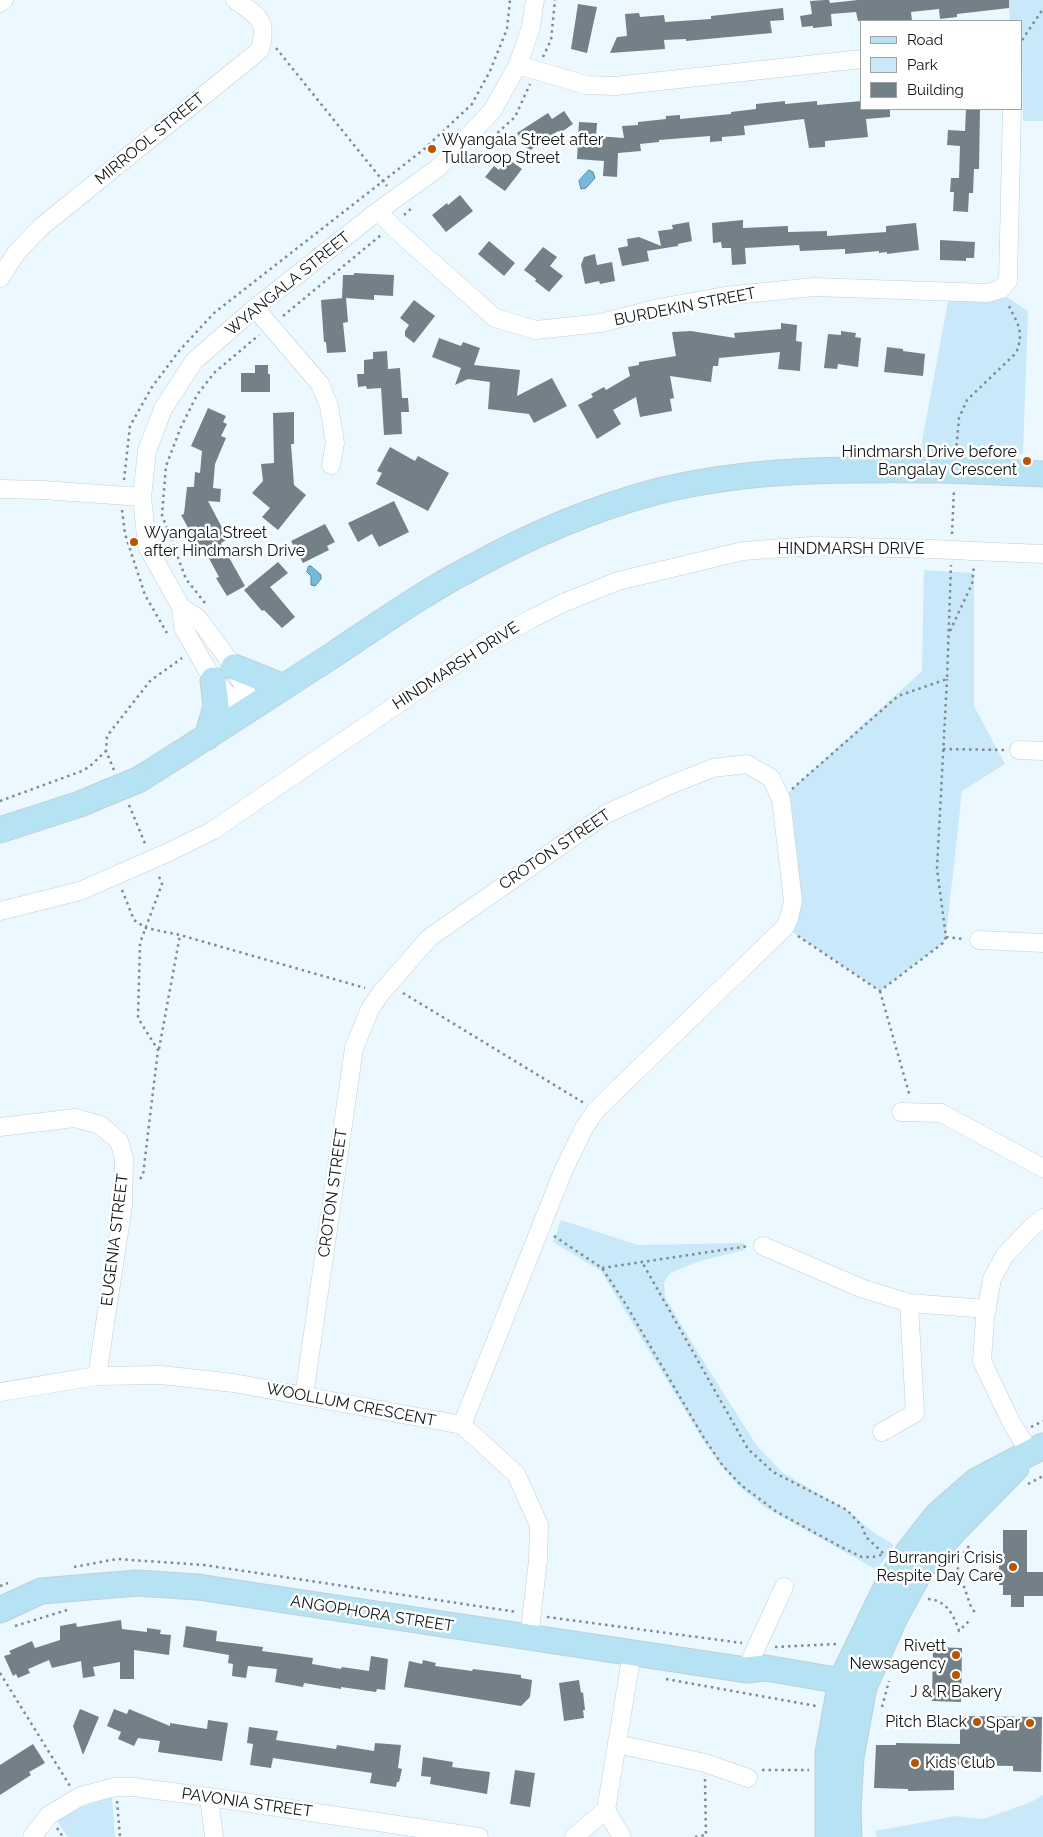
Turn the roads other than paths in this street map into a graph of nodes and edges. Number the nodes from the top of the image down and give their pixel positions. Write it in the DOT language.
graph roads {
  1 [pos="4,0"];
  2 [pos="235,0"];
  3 [pos="535,0"];
  4 [pos="0,3"];
  5 [pos="860,59"];
  6 [pos="518,65"];
  7 [pos="1012,110"];
  8 [pos="378,211"];
  9 [pos="0,278"];
  10 [pos="255,308"];
  11 [pos="331,465"];
  12 [pos="1043,474"];
  13 [pos="0,489"];
  14 [pos="142,497"];
  15 [pos="1043,554"];
  16 [pos="181,607"];
  17 [pos="224,674"];
  18 [pos="284,687"];
  19 [pos="245,712"];
  20 [pos="207,737"];
  21 [pos="1019,750"];
  22 [pos="1043,751"];
  23 [pos="0,830"];
  24 [pos="0,911"];
  25 [pos="979,940"];
  26 [pos="1043,944"];
  27 [pos="901,1112"];
  28 [pos="0,1127"];
  29 [pos="1043,1168"];
  30 [pos="1043,1218"];
  31 [pos="763,1246"];
  32 [pos="909,1303"];
  33 [pos="987,1309"];
  34 [pos="97,1376"];
  35 [pos="0,1392"];
  36 [pos="304,1396"];
  37 [pos="462,1425"];
  38 [pos="882,1432"];
  39 [pos="1029,1456"];
  40 [pos="784,1587"];
  41 [pos="4,1620"];
  42 [pos="529,1638"];
  43 [pos="632,1653"];
  44 [pos="746,1670"];
  45 [pos="851,1697"];
  46 [pos="617,1744"];
  47 [pos="748,1778"];
  48 [pos="209,1797"];
  49 [pos="606,1810"];
  50 [pos="457,1836"];
  51 [pos="32,1837"];
  52 [pos="214,1837"];
  53 [pos="479,1837"];
  54 [pos="574,1837"];
  55 [pos="622,1837"];
  56 [pos="828,1837"];
  57 [pos="849,1837"];
  1 -- 4 [label="street"];
  2 -- 9 [label="street, MIRROOL STREET"];
  3 -- 6 [label="street, WYANGALA STREET"];
  5 -- 6 [label="street"];
  6 -- 8 [label="street, WYANGALA STREET"];
  7 -- 8 [label="street, BURDEKIN STREET"];
  8 -- 10 [label="street, WYANGALA STREET"];
  10 -- 11 [label="street"];
  10 -- 14 [label="street, WYANGALA STREET"];
  12 -- 18 [label="street, bridge"];
  13 -- 14 [label="street"];
  14 -- 16 [label="street, WYANGALA STREET"];
  15 -- 24 [label="street, HINDMARSH DRIVE, bridge"];
  16 -- 17 [label="street, WYANGALA STREET"];
  16 -- 17 [label="street, WYANGALA STREET"];
  17 -- 18 [label="street"];
  17 -- 19 [label="street, WYANGALA STREET"];
  17 -- 19 [label="street, WYANGALA STREET"];
  17 -- 20 [label="street"];
  18 -- 19 [label="street"];
  19 -- 20 [label="street"];
  20 -- 23 [label="street"];
  21 -- 22 [label="street"];
  25 -- 26 [label="street"];
  27 -- 29 [label="street"];
  28 -- 34 [label="street, EUGENIA STREET"];
  30 -- 33 [label="street"];
  31 -- 32 [label="street"];
  32 -- 33 [label="street"];
  32 -- 38 [label="street"];
  33 -- 39 [label="street"];
  34 -- 35 [label="street, WOOLLUM CRESCENT"];
  34 -- 36 [label="street, WOOLLUM CRESCENT"];
  36 -- 37 [label="street, WOOLLUM CRESCENT"];
  36 -- 37 [label="street, CROTON STREET"];
  37 -- 42 [label="street"];
  39 -- 45 [label="street"];
  40 -- 44 [label="street"];
  41 -- 42 [label="street, ANGOPHORA STREET"];
  42 -- 43 [label="street, ANGOPHORA STREET"];
  43 -- 44 [label="street, ANGOPHORA STREET"];
  43 -- 46 [label="street"];
  44 -- 45 [label="street, ANGOPHORA STREET"];
  45 -- 56 [label="street"];
  45 -- 57 [label="street"];
  46 -- 47 [label="street"];
  46 -- 49 [label="street"];
  48 -- 50 [label="street, PAVONIA STREET"];
  48 -- 51 [label="street, PAVONIA STREET"];
  48 -- 52 [label="street"];
  49 -- 54 [label="street"];
  49 -- 55 [label="street"];
  50 -- 53 [label="street, PAVONIA STREET"];
}
